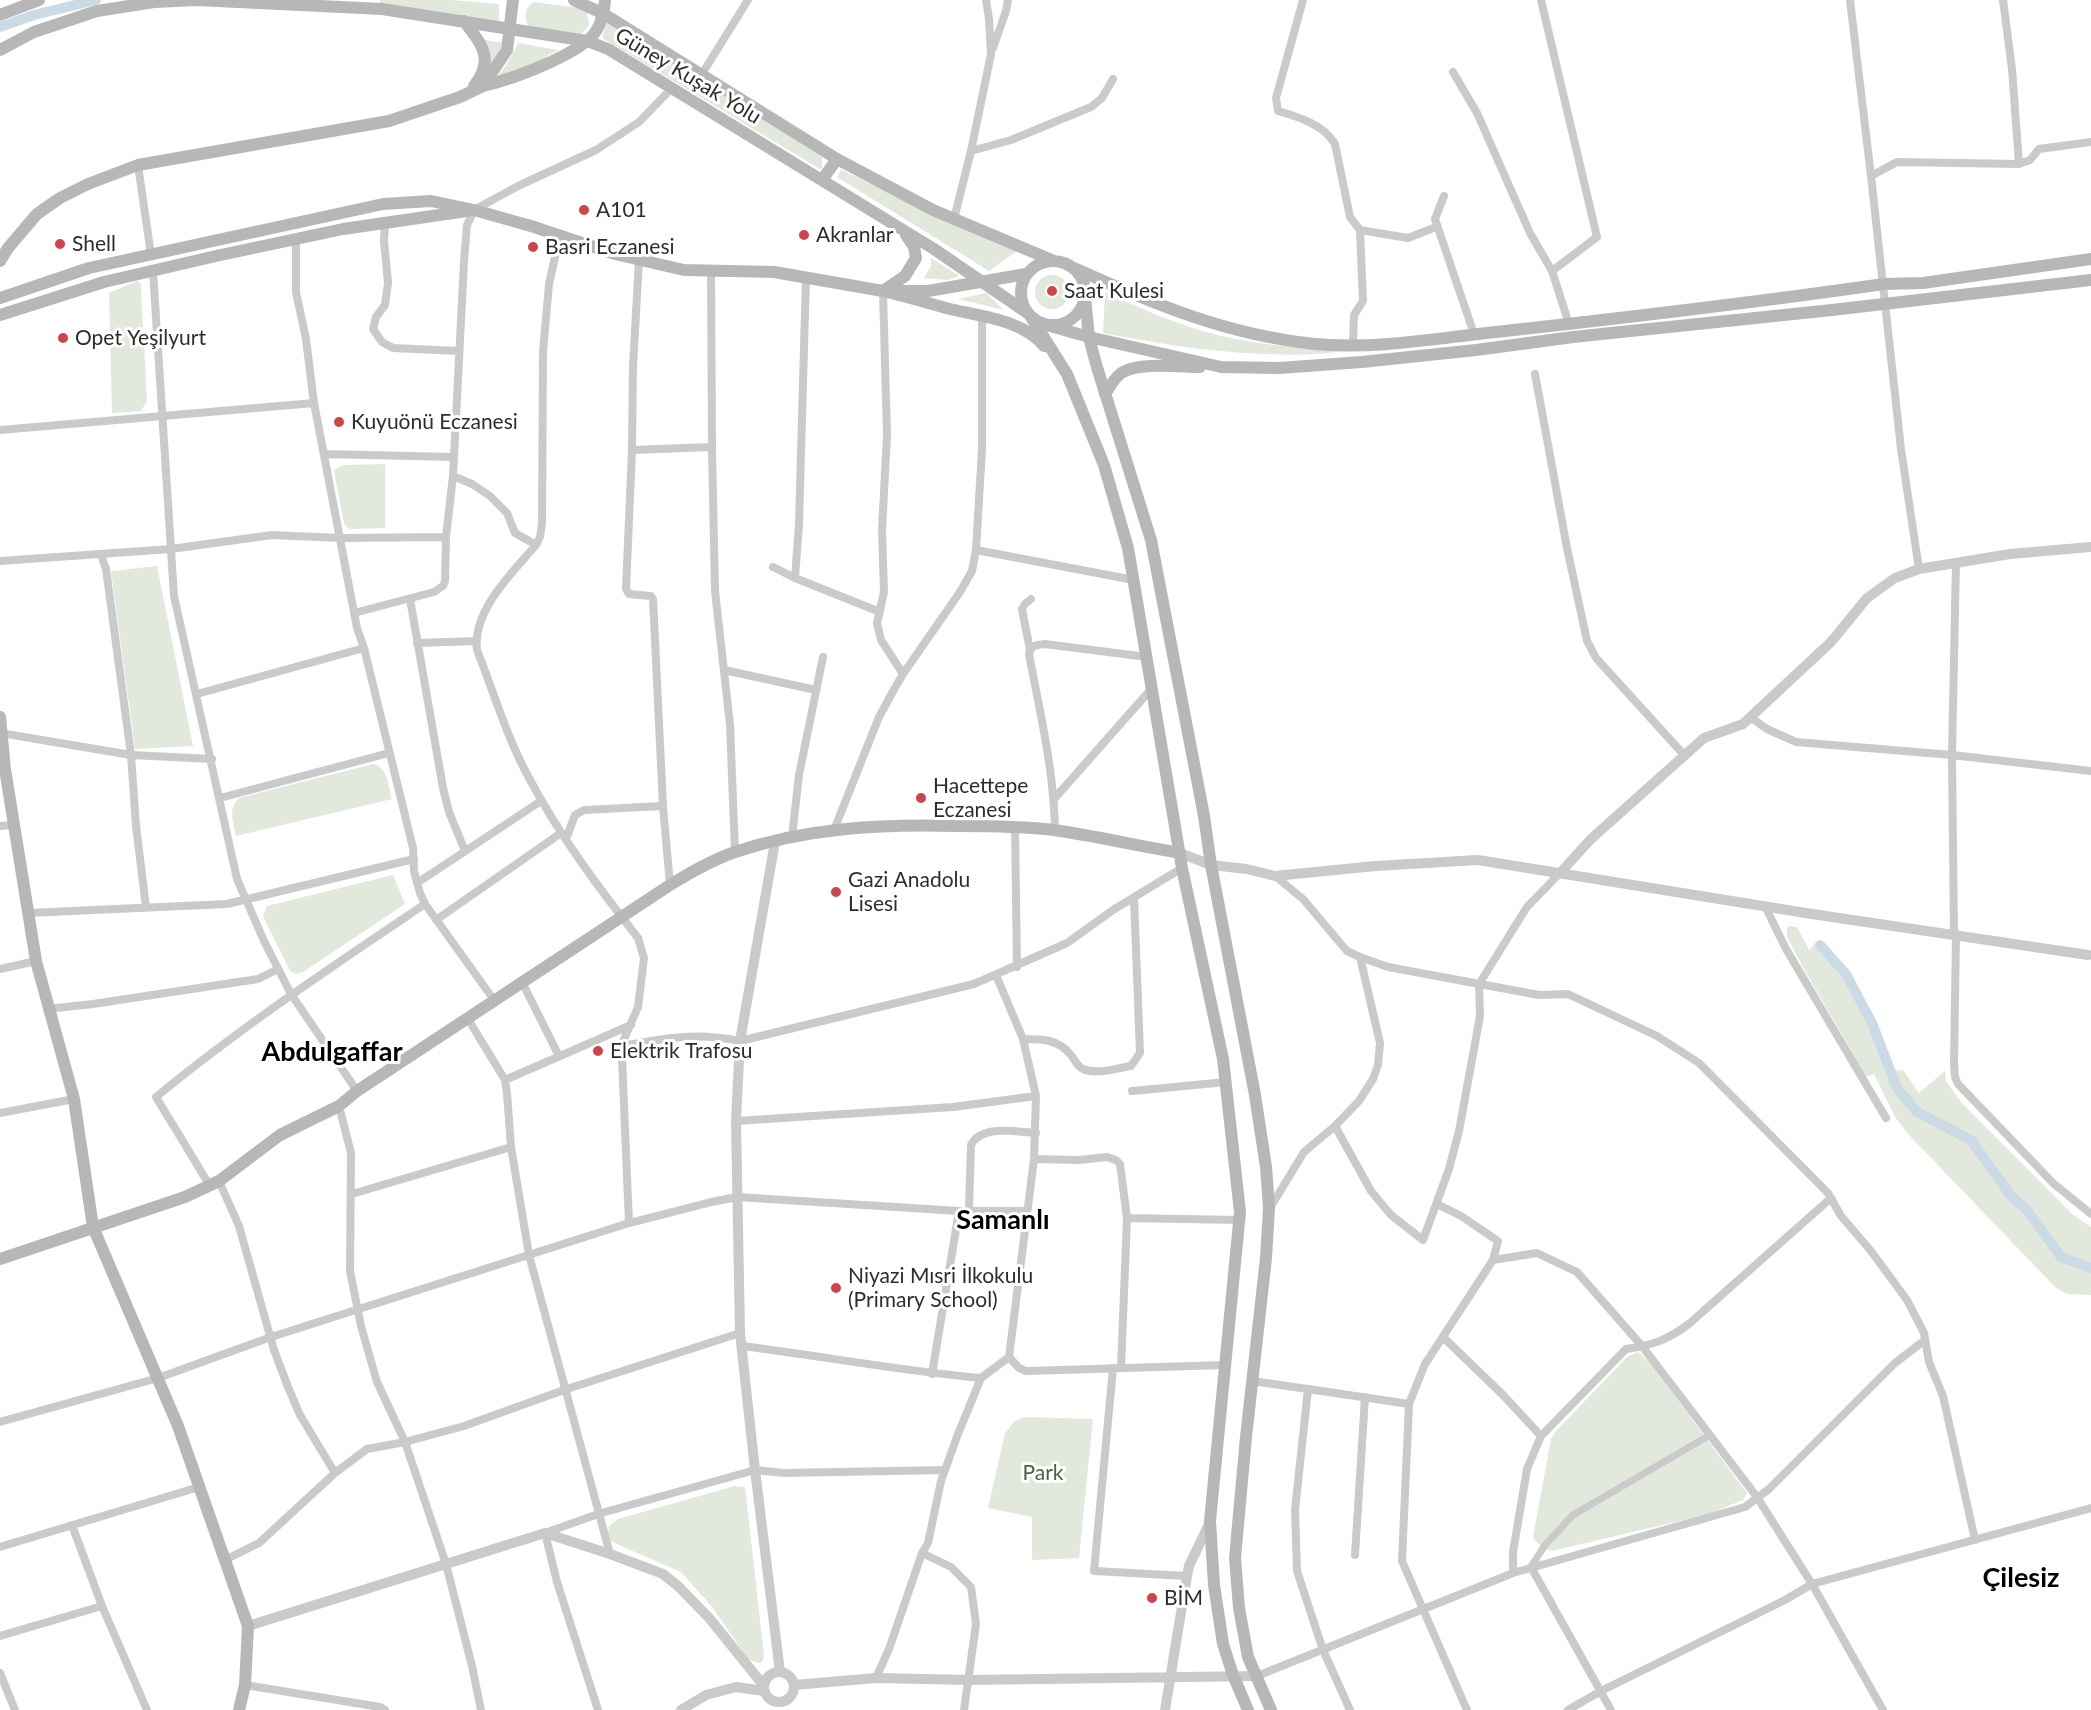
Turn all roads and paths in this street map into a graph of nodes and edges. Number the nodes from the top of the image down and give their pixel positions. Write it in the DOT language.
graph roads {
  1 [pos="513,0"];
  2 [pos="574,0"];
  3 [pos="605,0"];
  4 [pos="748,0"];
  5 [pos="986,0"];
  6 [pos="1008,0"];
  7 [pos="1303,0"];
  8 [pos="1541,0"];
  9 [pos="1850,0"];
  10 [pos="2004,0"];
  11 [pos="34,1"];
  12 [pos="604,14"];
  13 [pos="0,15"];
  14 [pos="464,21"];
  15 [pos="511,28"];
  16 [pos="587,41"];
  17 [pos="0,50"];
  18 [pos="991,54"];
  19 [pos="1453,72"];
  20 [pos="702,74"];
  21 [pos="1113,79"];
  22 [pos="483,86"];
  23 [pos="672,88"];
  24 [pos="460,97"];
  25 [pos="2091,142"];
  26 [pos="971,152"];
  27 [pos="837,159"];
  28 [pos="2019,164"];
  29 [pos="138,165"];
  30 [pos="1871,176"];
  31 [pos="822,180"];
  32 [pos="1444,196"];
  33 [pos="474,210"];
  34 [pos="954,219"];
  35 [pos="385,224"];
  36 [pos="1436,227"];
  37 [pos="902,229"];
  38 [pos="1360,230"];
  39 [pos="560,235"];
  40 [pos="296,239"];
  41 [pos="151,255"];
  42 [pos="2091,259"];
  43 [pos="639,260"];
  44 [pos="0,261"];
  45 [pos="1054,261"];
  46 [pos="1074,268"];
  47 [pos="153,271"];
  48 [pos="711,271"];
  49 [pos="1552,271"];
  50 [pos="1026,274"];
  51 [pos="806,277"];
  52 [pos="2091,280"];
  53 [pos="982,282"];
  54 [pos="1884,284"];
  55 [pos="883,291"];
  56 [pos="1085,297"];
  57 [pos="0,298"];
  58 [pos="1885,303"];
  59 [pos="1029,314"];
  60 [pos="0,315"];
  61 [pos="982,316"];
  62 [pos="1569,324"];
  63 [pos="1047,325"];
  64 [pos="1474,334"];
  65 [pos="1089,337"];
  66 [pos="1353,344"];
  67 [pos="459,351"];
  68 [pos="1221,367"];
  69 [pos="1067,374"];
  70 [pos="1535,374"];
  71 [pos="1105,394"];
  72 [pos="314,403"];
  73 [pos="162,416"];
  74 [pos="0,430"];
  75 [pos="712,447"];
  76 [pos="632,450"];
  77 [pos="324,454"];
  78 [pos="453,457"];
  79 [pos="453,476"];
  80 [pos="446,537"];
  81 [pos="340,538"];
  82 [pos="2091,544"];
  83 [pos="536,545"];
  84 [pos="171,549"];
  85 [pos="976,550"];
  86 [pos="101,554"];
  87 [pos="0,561"];
  88 [pos="1956,563"];
  89 [pos="773,567"];
  90 [pos="1919,569"];
  91 [pos="795,578"];
  92 [pos="1134,580"];
  93 [pos="410,598"];
  94 [pos="1031,599"];
  95 [pos="880,612"];
  96 [pos="354,613"];
  97 [pos="476,641"];
  98 [pos="417,643"];
  99 [pos="364,648"];
  100 [pos="1030,650"];
  101 [pos="823,657"];
  102 [pos="1147,657"];
  103 [pos="724,670"];
  104 [pos="903,674"];
  105 [pos="1153,686"];
  106 [pos="816,690"];
  107 [pos="197,694"];
  108 [pos="0,717"];
  109 [pos="1750,717"];
  110 [pos="1,733"];
  111 [pos="389,753"];
  112 [pos="131,755"];
  113 [pos="1952,755"];
  114 [pos="1685,756"];
  115 [pos="212,759"];
  116 [pos="2091,771"];
  117 [pos="220,798"];
  118 [pos="1054,799"];
  119 [pos="542,801"];
  120 [pos="663,806"];
  121 [pos="14,825"];
  122 [pos="0,826"];
  123 [pos="1015,827"];
  124 [pos="834,830"];
  125 [pos="1055,831"];
  126 [pos="564,836"];
  127 [pos="792,837"];
  128 [pos="775,842"];
  129 [pos="465,852"];
  130 [pos="735,852"];
  131 [pos="1180,853"];
  132 [pos="414,859"];
  133 [pos="1211,865"];
  134 [pos="1182,868"];
  135 [pos="1560,873"];
  136 [pos="1275,876"];
  137 [pos="417,883"];
  138 [pos="670,885"];
  139 [pos="1134,898"];
  140 [pos="245,901"];
  141 [pos="425,904"];
  142 [pos="1765,906"];
  143 [pos="146,907"];
  144 [pos="28,913"];
  145 [pos="622,917"];
  146 [pos="436,920"];
  147 [pos="1955,934"];
  148 [pos="2090,955"];
  149 [pos="1360,957"];
  150 [pos="36,962"];
  151 [pos="1017,967"];
  152 [pos="0,969"];
  153 [pos="278,969"];
  154 [pos="996,975"];
  155 [pos="522,982"];
  156 [pos="1479,984"];
  157 [pos="291,994"];
  158 [pos="494,1000"];
  159 [pos="47,1009"];
  160 [pos="468,1019"];
  161 [pos="631,1024"];
  162 [pos="1023,1039"];
  163 [pos="740,1041"];
  164 [pos="622,1046"];
  165 [pos="559,1056"];
  166 [pos="504,1080"];
  167 [pos="1226,1082"];
  168 [pos="357,1091"];
  169 [pos="1132,1091"];
  170 [pos="1036,1096"];
  171 [pos="74,1098"];
  172 [pos="339,1106"];
  173 [pos="0,1113"];
  174 [pos="1886,1118"];
  175 [pos="736,1121"];
  176 [pos="1335,1126"];
  177 [pos="1036,1133"];
  178 [pos="511,1147"];
  179 [pos="1034,1159"];
  180 [pos="214,1183"];
  181 [pos="352,1194"];
  182 [pos="737,1197"];
  183 [pos="1831,1198"];
  184 [pos="1437,1204"];
  185 [pos="1269,1208"];
  186 [pos="969,1210"];
  187 [pos="959,1211"];
  188 [pos="1027,1211"];
  189 [pos="2091,1214"];
  190 [pos="1126,1218"];
  191 [pos="1239,1220"];
  192 [pos="628,1224"];
  193 [pos="93,1227"];
  194 [pos="529,1255"];
  195 [pos="0,1259"];
  196 [pos="1493,1260"];
  197 [pos="357,1310"];
  198 [pos="740,1333"];
  199 [pos="271,1337"];
  200 [pos="1443,1337"];
  201 [pos="1925,1340"];
  202 [pos="742,1346"];
  203 [pos="1642,1346"];
  204 [pos="1009,1357"];
  205 [pos="1225,1365"];
  206 [pos="1117,1368"];
  207 [pos="932,1374"];
  208 [pos="158,1378"];
  209 [pos="981,1378"];
  210 [pos="1252,1381"];
  211 [pos="1308,1389"];
  212 [pos="564,1390"];
  213 [pos="1365,1397"];
  214 [pos="1409,1404"];
  215 [pos="0,1422"];
  216 [pos="1710,1435"];
  217 [pos="1541,1436"];
  218 [pos="405,1442"];
  219 [pos="755,1470"];
  220 [pos="945,1470"];
  221 [pos="335,1473"];
  222 [pos="200,1487"];
  223 [pos="1757,1497"];
  224 [pos="2091,1508"];
  225 [pos="598,1514"];
  226 [pos="1210,1521"];
  227 [pos="72,1525"];
  228 [pos="545,1533"];
  229 [pos="1975,1539"];
  230 [pos="0,1547"];
  231 [pos="922,1553"];
  232 [pos="610,1554"];
  233 [pos="1355,1554"];
  234 [pos="225,1560"];
  235 [pos="446,1564"];
  236 [pos="1531,1567"];
  237 [pos="1513,1573"];
  238 [pos="1187,1576"];
  239 [pos="1812,1584"];
  240 [pos="102,1606"];
  241 [pos="1422,1608"];
  242 [pos="248,1626"];
  243 [pos="0,1636"];
  244 [pos="1323,1650"];
  245 [pos="780,1672"];
  246 [pos="0,1674"];
  247 [pos="1233,1675"];
  248 [pos="1170,1676"];
  249 [pos="1257,1676"];
  250 [pos="876,1678"];
  251 [pos="969,1680"];
  252 [pos="245,1685"];
  253 [pos="794,1685"];
  254 [pos="764,1688"];
  255 [pos="1601,1692"];
  256 [pos="780,1706"];
  257 [pos="15,1710"];
  258 [pos="147,1710"];
  259 [pos="239,1710"];
  260 [pos="385,1710"];
  261 [pos="481,1710"];
  262 [pos="598,1710"];
  263 [pos="681,1710"];
  264 [pos="964,1710"];
  265 [pos="1165,1710"];
  266 [pos="1248,1710"];
  267 [pos="1271,1710"];
  268 [pos="1350,1710"];
  269 [pos="1467,1710"];
  270 [pos="1568,1710"];
  271 [pos="1611,1710"];
  272 [pos="1883,1710"];
  1 -- 15 [label="main road"];
  2 -- 12 [label="main road, Güney Kuşak Yolu"];
  3 -- 12 [label="main road"];
  4 -- 20 [label="street"];
  5 -- 18 [label="street"];
  6 -- 18 [label="street"];
  7 -- 38 [label="street"];
  8 -- 49 [label="street"];
  9 -- 30 [label="street"];
  10 -- 28 [label="street"];
  11 -- 13 [label="main road"];
  12 -- 16 [label="main road"];
  12 -- 20 [label="main road, Güney Kuşak Yolu"];
  14 -- 15 [label="main road, Güney Kuşak Yolu"];
  14 -- 17 [label="main road, Güney Kuşak Yolu"];
  14 -- 24 [label="main road"];
  15 -- 16 [label="main road, Güney Kuşak Yolu"];
  15 -- 22 [label="main road"];
  16 -- 22 [label="main road"];
  16 -- 23 [label="main road, Güney Kuşak Yolu"];
  18 -- 26 [label="street"];
  19 -- 49 [label="street"];
  20 -- 27 [label="main road, Güney Kuşak Yolu"];
  21 -- 26 [label="street"];
  22 -- 24 [label="main road"];
  23 -- 31 [label="main road, Güney Kuşak Yolu"];
  23 -- 33 [label="street"];
  24 -- 29 [label="main road"];
  25 -- 28 [label="street"];
  26 -- 34 [label="street"];
  27 -- 31 [label="main road"];
  27 -- 34 [label="main road, Güney Kuşak Yolu"];
  28 -- 30 [label="street"];
  29 -- 41 [label="street"];
  29 -- 44 [label="main road"];
  30 -- 54 [label="street"];
  31 -- 37 [label="main road, Güney Kuşak Yolu"];
  32 -- 36 [label="street"];
  33 -- 35 [label="main road"];
  33 -- 39 [label="main road"];
  33 -- 41 [label="main road"];
  33 -- 67 [label="street"];
  34 -- 45 [label="main road, Güney Kuşak Yolu"];
  35 -- 40 [label="main road"];
  35 -- 67 [label="street"];
  36 -- 38 [label="street"];
  36 -- 64 [label="street"];
  37 -- 53 [label="main road, Güney Kuşak Yolu"];
  37 -- 55 [label="main road"];
  38 -- 66 [label="street"];
  39 -- 43 [label="main road"];
  39 -- 83 [label="street"];
  40 -- 47 [label="main road"];
  40 -- 72 [label="street"];
  41 -- 57 [label="main road"];
  42 -- 54 [label="main road"];
  43 -- 48 [label="main road"];
  43 -- 76 [label="street"];
  45 -- 46 [label="main road"];
  45 -- 50 [label="main road"];
  46 -- 56 [label="main road"];
  46 -- 66 [label="main road"];
  47 -- 60 [label="main road"];
  47 -- 73 [label="street"];
  48 -- 51 [label="main road"];
  48 -- 75 [label="street"];
  49 -- 62 [label="street"];
  50 -- 53 [label="main road"];
  50 -- 59 [label="main road"];
  51 -- 55 [label="main road"];
  51 -- 91 [label="street"];
  52 -- 58 [label="main road"];
  53 -- 55 [label="main road"];
  53 -- 59 [label="main road, Güney Kuşak Yolu"];
  54 -- 58 [label="street"];
  54 -- 62 [label="main road"];
  55 -- 61 [label="main road"];
  55 -- 95 [label="street"];
  56 -- 63 [label="main road"];
  56 -- 65 [label="main road"];
  58 -- 68 [label="main road"];
  58 -- 90 [label="street"];
  59 -- 63 [label="main road"];
  59 -- 69 [label="main road"];
  61 -- 69 [label="main road"];
  61 -- 85 [label="street"];
  62 -- 64 [label="main road"];
  63 -- 65 [label="main road"];
  64 -- 66 [label="main road"];
  65 -- 68 [label="main road"];
  65 -- 71 [label="main road"];
  67 -- 78 [label="street"];
  68 -- 71 [label="main road"];
  69 -- 92 [label="main road"];
  70 -- 114 [label="street"];
  71 -- 133 [label="main road"];
  72 -- 73 [label="street"];
  72 -- 77 [label="street"];
  73 -- 74 [label="street"];
  73 -- 84 [label="street"];
  75 -- 76 [label="street"];
  75 -- 103 [label="street"];
  76 -- 120 [label="street"];
  77 -- 78 [label="street"];
  77 -- 81 [label="street"];
  78 -- 79 [label="street"];
  79 -- 80 [label="street"];
  79 -- 83 [label="street"];
  80 -- 81 [label="street"];
  80 -- 93 [label="street"];
  81 -- 84 [label="street"];
  81 -- 96 [label="street"];
  82 -- 88 [label="street"];
  83 -- 97 [label="street"];
  84 -- 86 [label="street"];
  84 -- 107 [label="street"];
  85 -- 92 [label="street"];
  85 -- 104 [label="street"];
  86 -- 87 [label="street"];
  86 -- 112 [label="street"];
  88 -- 90 [label="street"];
  88 -- 113 [label="street"];
  89 -- 91 [label="street"];
  90 -- 109 [label="street"];
  91 -- 95 [label="street"];
  92 -- 102 [label="main road"];
  93 -- 96 [label="street"];
  93 -- 98 [label="street"];
  94 -- 100 [label="street"];
  95 -- 104 [label="street"];
  96 -- 99 [label="street"];
  97 -- 98 [label="street"];
  97 -- 119 [label="street"];
  98 -- 129 [label="street"];
  99 -- 107 [label="street"];
  99 -- 111 [label="street"];
  100 -- 102 [label="street"];
  100 -- 118 [label="street"];
  101 -- 106 [label="street"];
  102 -- 105 [label="main road"];
  103 -- 106 [label="street"];
  103 -- 130 [label="street"];
  104 -- 124 [label="street"];
  105 -- 118 [label="street"];
  105 -- 131 [label="main road"];
  106 -- 127 [label="street"];
  107 -- 115 [label="street"];
  108 -- 110 [label="main road"];
  109 -- 113 [label="street"];
  109 -- 114 [label="street"];
  110 -- 112 [label="street"];
  110 -- 121 [label="main road"];
  111 -- 117 [label="street"];
  111 -- 132 [label="street"];
  112 -- 115 [label="street"];
  112 -- 143 [label="street"];
  113 -- 116 [label="street"];
  113 -- 147 [label="street"];
  114 -- 135 [label="street"];
  115 -- 117 [label="street"];
  117 -- 140 [label="street"];
  118 -- 125 [label="street"];
  119 -- 126 [label="street"];
  119 -- 129 [label="street"];
  120 -- 126 [label="street"];
  120 -- 138 [label="street"];
  121 -- 122 [label="street"];
  121 -- 144 [label="main road"];
  123 -- 124 [label="main road"];
  123 -- 125 [label="main road"];
  123 -- 151 [label="street"];
  124 -- 127 [label="main road"];
  125 -- 131 [label="main road"];
  126 -- 145 [label="street"];
  126 -- 146 [label="street"];
  127 -- 128 [label="main road"];
  128 -- 130 [label="main road"];
  128 -- 163 [label="street"];
  129 -- 137 [label="street"];
  130 -- 138 [label="main road"];
  131 -- 133 [label="street"];
  131 -- 134 [label="main road"];
  132 -- 137 [label="street"];
  132 -- 140 [label="street"];
  133 -- 136 [label="street"];
  133 -- 185 [label="main road"];
  134 -- 139 [label="street"];
  134 -- 167 [label="main road"];
  135 -- 136 [label="street"];
  135 -- 142 [label="street"];
  135 -- 156 [label="street"];
  136 -- 149 [label="street"];
  137 -- 141 [label="street"];
  138 -- 145 [label="main road"];
  139 -- 151 [label="street"];
  139 -- 162 [label="street"];
  140 -- 143 [label="street"];
  140 -- 153 [label="street"];
  141 -- 146 [label="street"];
  141 -- 157 [label="street"];
  142 -- 147 [label="street"];
  142 -- 174 [label="street"];
  143 -- 144 [label="street"];
  144 -- 150 [label="main road"];
  145 -- 155 [label="main road"];
  145 -- 161 [label="street"];
  146 -- 158 [label="street"];
  147 -- 148 [label="street"];
  147 -- 189 [label="street"];
  149 -- 156 [label="street"];
  149 -- 176 [label="street"];
  150 -- 152 [label="street"];
  150 -- 159 [label="main road"];
  151 -- 154 [label="street"];
  153 -- 157 [label="street"];
  153 -- 159 [label="street"];
  154 -- 162 [label="street"];
  154 -- 163 [label="street"];
  155 -- 158 [label="main road"];
  155 -- 165 [label="street"];
  156 -- 183 [label="street"];
  156 -- 184 [label="street"];
  157 -- 168 [label="street"];
  157 -- 180 [label="street"];
  158 -- 160 [label="main road"];
  159 -- 171 [label="main road"];
  160 -- 166 [label="street"];
  160 -- 168 [label="main road"];
  161 -- 164 [label="street"];
  161 -- 165 [label="street"];
  162 -- 170 [label="street"];
  163 -- 164 [label="street"];
  163 -- 175 [label="street"];
  164 -- 192 [label="street"];
  165 -- 166 [label="street"];
  166 -- 178 [label="street"];
  167 -- 169 [label="street"];
  167 -- 191 [label="main road"];
  168 -- 172 [label="main road"];
  170 -- 175 [label="street"];
  170 -- 177 [label="street"];
  171 -- 173 [label="street"];
  171 -- 193 [label="main road"];
  172 -- 180 [label="main road"];
  172 -- 181 [label="street"];
  175 -- 182 [label="street"];
  176 -- 184 [label="street"];
  176 -- 185 [label="street"];
  177 -- 179 [label="street"];
  177 -- 186 [label="street"];
  178 -- 181 [label="street"];
  178 -- 194 [label="street"];
  179 -- 188 [label="street"];
  179 -- 190 [label="street"];
  180 -- 193 [label="main road"];
  180 -- 199 [label="street"];
  181 -- 197 [label="street"];
  182 -- 187 [label="street"];
  182 -- 192 [label="street"];
  182 -- 198 [label="street"];
  183 -- 201 [label="street"];
  183 -- 203 [label="street"];
  184 -- 196 [label="street"];
  185 -- 210 [label="main road"];
  186 -- 187 [label="street"];
  186 -- 188 [label="street"];
  187 -- 188 [label="street"];
  187 -- 207 [label="street"];
  188 -- 204 [label="street"];
  190 -- 191 [label="street"];
  190 -- 206 [label="street"];
  191 -- 205 [label="main road"];
  192 -- 194 [label="street"];
  193 -- 195 [label="main road"];
  193 -- 208 [label="main road"];
  194 -- 197 [label="street"];
  194 -- 212 [label="street"];
  196 -- 200 [label="street"];
  196 -- 203 [label="street"];
  197 -- 199 [label="street"];
  197 -- 218 [label="street"];
  198 -- 202 [label="street"];
  198 -- 212 [label="street"];
  199 -- 208 [label="street"];
  199 -- 221 [label="street"];
  200 -- 214 [label="street"];
  200 -- 217 [label="street"];
  201 -- 223 [label="street"];
  201 -- 229 [label="street"];
  202 -- 207 [label="street"];
  202 -- 219 [label="street"];
  203 -- 216 [label="street"];
  203 -- 217 [label="street"];
  204 -- 206 [label="street"];
  204 -- 209 [label="street"];
  205 -- 206 [label="street"];
  205 -- 226 [label="main road"];
  206 -- 238 [label="street"];
  207 -- 209 [label="street"];
  208 -- 215 [label="street"];
  208 -- 222 [label="main road"];
  209 -- 220 [label="street"];
  210 -- 211 [label="street"];
  210 -- 249 [label="main road"];
  211 -- 213 [label="street"];
  211 -- 244 [label="street"];
  212 -- 218 [label="street"];
  212 -- 225 [label="street"];
  213 -- 214 [label="street"];
  213 -- 233 [label="street"];
  214 -- 241 [label="street"];
  216 -- 223 [label="street"];
  216 -- 236 [label="street"];
  217 -- 237 [label="street"];
  218 -- 221 [label="street"];
  218 -- 235 [label="street"];
  219 -- 220 [label="street"];
  219 -- 225 [label="street"];
  219 -- 245 [label="street"];
  220 -- 231 [label="street"];
  221 -- 234 [label="street"];
  222 -- 227 [label="street"];
  222 -- 234 [label="main road"];
  223 -- 236 [label="street"];
  223 -- 239 [label="street"];
  224 -- 229 [label="street"];
  225 -- 228 [label="street"];
  225 -- 232 [label="street"];
  226 -- 238 [label="street"];
  226 -- 247 [label="main road"];
  227 -- 230 [label="street"];
  227 -- 240 [label="street"];
  228 -- 232 [label="street"];
  228 -- 235 [label="street"];
  228 -- 262 [label="street"];
  229 -- 239 [label="street"];
  231 -- 250 [label="street"];
  231 -- 251 [label="street"];
  232 -- 254 [label="street"];
  234 -- 242 [label="main road"];
  235 -- 242 [label="street"];
  235 -- 261 [label="street"];
  236 -- 237 [label="street"];
  236 -- 255 [label="street"];
  237 -- 241 [label="street"];
  238 -- 248 [label="street"];
  239 -- 255 [label="street"];
  239 -- 272 [label="street"];
  240 -- 243 [label="street"];
  240 -- 258 [label="street"];
  241 -- 244 [label="street"];
  241 -- 269 [label="street"];
  242 -- 252 [label="main road"];
  244 -- 249 [label="street"];
  244 -- 268 [label="street"];
  245 -- 253 [label="street"];
  245 -- 254 [label="street"];
  246 -- 257 [label="street"];
  247 -- 248 [label="street"];
  247 -- 249 [label="street"];
  247 -- 266 [label="main road"];
  248 -- 251 [label="street"];
  248 -- 265 [label="street"];
  249 -- 267 [label="main road"];
  250 -- 251 [label="street"];
  250 -- 253 [label="street"];
  251 -- 264 [label="street"];
  252 -- 259 [label="main road"];
  252 -- 260 [label="street"];
  253 -- 256 [label="street"];
  254 -- 256 [label="street"];
  254 -- 263 [label="street"];
  255 -- 270 [label="street"];
  255 -- 271 [label="street"];
}
